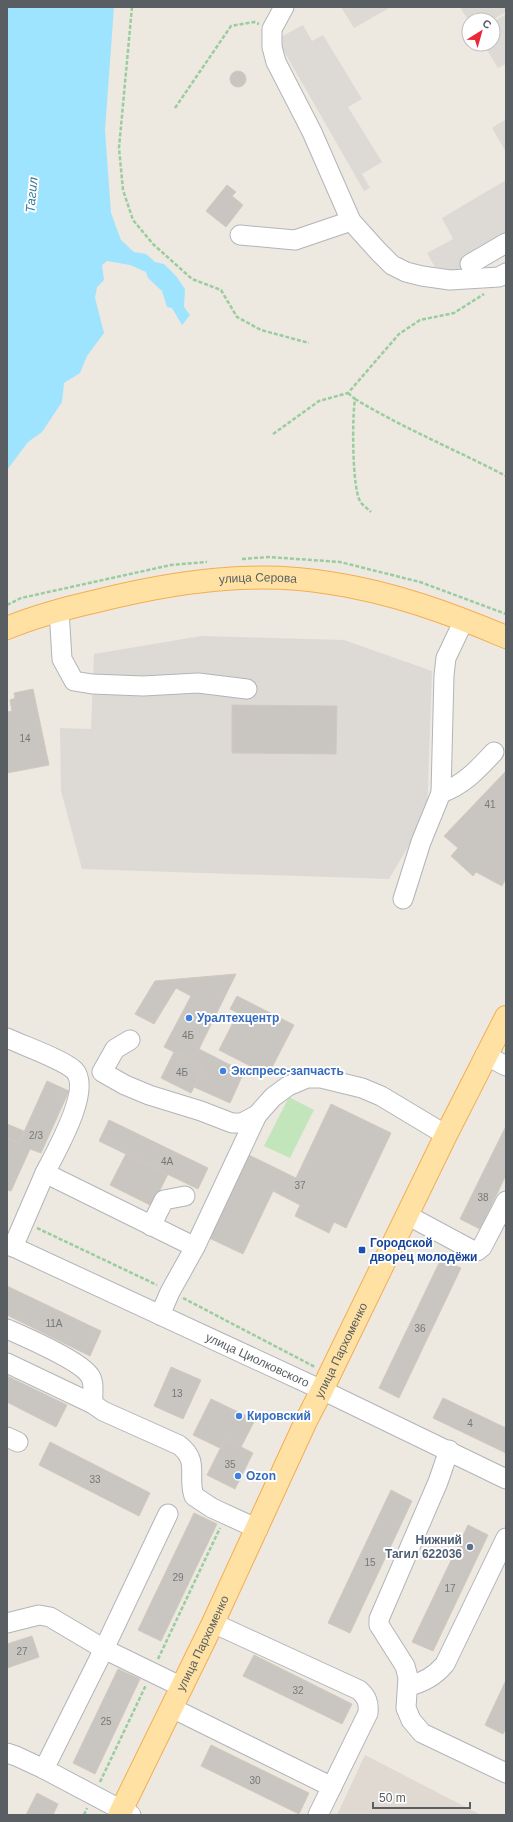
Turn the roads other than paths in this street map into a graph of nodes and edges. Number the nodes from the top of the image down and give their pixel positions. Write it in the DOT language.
graph roads {
  1 [pos="284,7"];
  2 [pos="351,220"];
  3 [pos="240,235"];
  4 [pos="506,243"];
  5 [pos="470,264"];
  6 [pos="503,275"];
  7 [pos="59,610"];
  8 [pos="464,620"];
  9 [pos="7,628"];
  10 [pos="506,637"];
  11 [pos="247,689"];
  12 [pos="494,752"];
  13 [pos="441,793"];
  14 [pos="403,899"];
  15 [pos="506,1017"];
  16 [pos="7,1038"];
  17 [pos="130,1040"];
  18 [pos="485,1055"];
  19 [pos="506,1066"];
  20 [pos="102,1072"];
  21 [pos="80,1082"];
  22 [pos="258,1115"];
  23 [pos="446,1135"];
  24 [pos="45,1173"];
  25 [pos="185,1196"];
  26 [pos="506,1201"];
  27 [pos="408,1215"];
  28 [pos="150,1226"];
  29 [pos="10,1245"];
  30 [pos="195,1247"];
  31 [pos="160,1315"];
  32 [pos="7,1329"];
  33 [pos="7,1363"];
  34 [pos="322,1390"];
  35 [pos="93,1404"];
  36 [pos="449,1450"];
  37 [pos="506,1479"];
  38 [pos="168,1514"];
  39 [pos="258,1529"];
  40 [pos="506,1538"];
  41 [pos="7,1623"];
  42 [pos="213,1623"];
  43 [pos="104,1650"];
  44 [pos="408,1686"];
  45 [pos="182,1687"];
  46 [pos="172,1708"];
  47 [pos="7,1753"];
  48 [pos="44,1769"];
  49 [pos="506,1773"];
  50 [pos="332,1787"];
  51 [pos="124,1813"];
  52 [pos="318,1815"];
  1 -- 2 [label="street"];
  2 -- 3 [label="street"];
  2 -- 6 [label="street"];
  4 -- 5 [label="street"];
  7 -- 8 [label="main road, улица Серова"];
  7 -- 9 [label="main road, улица Серова"];
  7 -- 11 [label="street"];
  8 -- 10 [label="main road, улица Серова"];
  8 -- 13 [label="street"];
  12 -- 13 [label="street"];
  13 -- 14 [label="street"];
  15 -- 18 [label="main road, улица Пархоменко"];
  16 -- 21 [label="street"];
  17 -- 20 [label="street"];
  18 -- 19 [label="street"];
  18 -- 23 [label="main road, улица Пархоменко"];
  20 -- 21 [label="street"];
  20 -- 22 [label="street"];
  21 -- 24 [label="street"];
  22 -- 23 [label="street"];
  22 -- 30 [label="street"];
  23 -- 27 [label="main road, улица Пархоменко"];
  24 -- 28 [label="street"];
  24 -- 29 [label="street"];
  25 -- 28 [label="street"];
  26 -- 27 [label="street"];
  27 -- 34 [label="main road, улица Пархоменко"];
  28 -- 30 [label="street"];
  29 -- 31 [label="street, улица Циолковского"];
  30 -- 31 [label="street"];
  31 -- 34 [label="street, улица Циолковского"];
  32 -- 35 [label="street"];
  33 -- 35 [label="street"];
  34 -- 36 [label="street, улица Циолковского"];
  34 -- 39 [label="main road, улица Пархоменко"];
  35 -- 39 [label="street"];
  36 -- 37 [label="street, улица Циолковского"];
  36 -- 44 [label="street"];
  38 -- 43 [label="street"];
  39 -- 42 [label="main road, улица Пархоменко"];
  40 -- 44 [label="street"];
  41 -- 43 [label="street"];
  42 -- 45 [label="main road, улица Пархоменко"];
  42 -- 50 [label="street"];
  43 -- 45 [label="street"];
  43 -- 48 [label="street"];
  44 -- 49 [label="street"];
  45 -- 46 [label="main road, улица Пархоменко"];
  46 -- 50 [label="street"];
  46 -- 51 [label="main road, улица Пархоменко"];
  47 -- 48 [label="street"];
  48 -- 51 [label="street"];
  50 -- 52 [label="street"];
}
